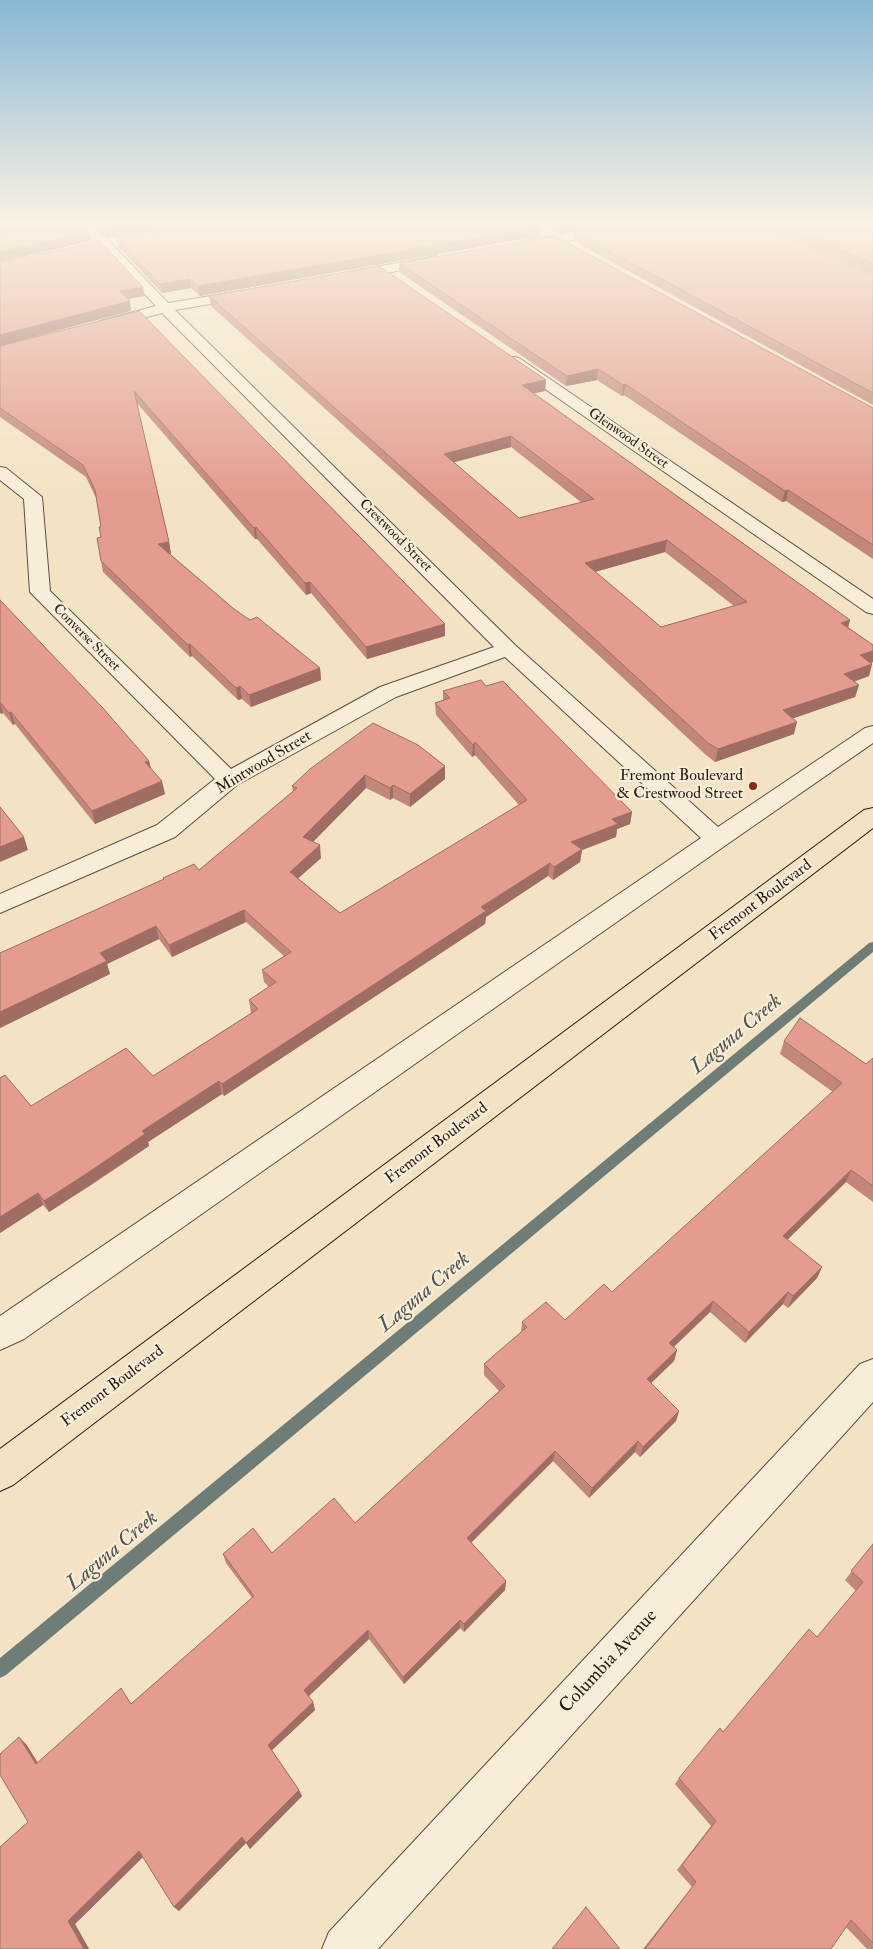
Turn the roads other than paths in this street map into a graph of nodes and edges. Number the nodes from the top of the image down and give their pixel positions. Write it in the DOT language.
graph roads {
  1 [pos="140,315"];
  2 [pos="172,315"];
  3 [pos="92,328"];
  4 [pos="505,354"];
  5 [pos="0,472"];
  6 [pos="873,608"];
  7 [pos="508,649"];
  8 [pos="873,733"];
  9 [pos="229,780"];
  10 [pos="873,816"];
  11 [pos="717,839"];
  12 [pos="0,904"];
  13 [pos="0,1334"];
  14 [pos="873,1376"];
  15 [pos="0,1472"];
  16 [pos="346,1949"];
  1 -- 3 [label="street"];
  2 -- 7 [label="street, Crestwood Street"];
  4 -- 6 [label="street, Glenwood Street"];
  5 -- 9 [label="street, Converse Street"];
  7 -- 9 [label="street, Mintwood Street"];
  7 -- 11 [label="street, Crestwood Street"];
  8 -- 11 [label="street"];
  9 -- 12 [label="street, Mintwood Street"];
  10 -- 15 [label="main road, Fremont Boulevard"];
  11 -- 13 [label="street"];
  14 -- 16 [label="street, Columbia Avenue"];
}
